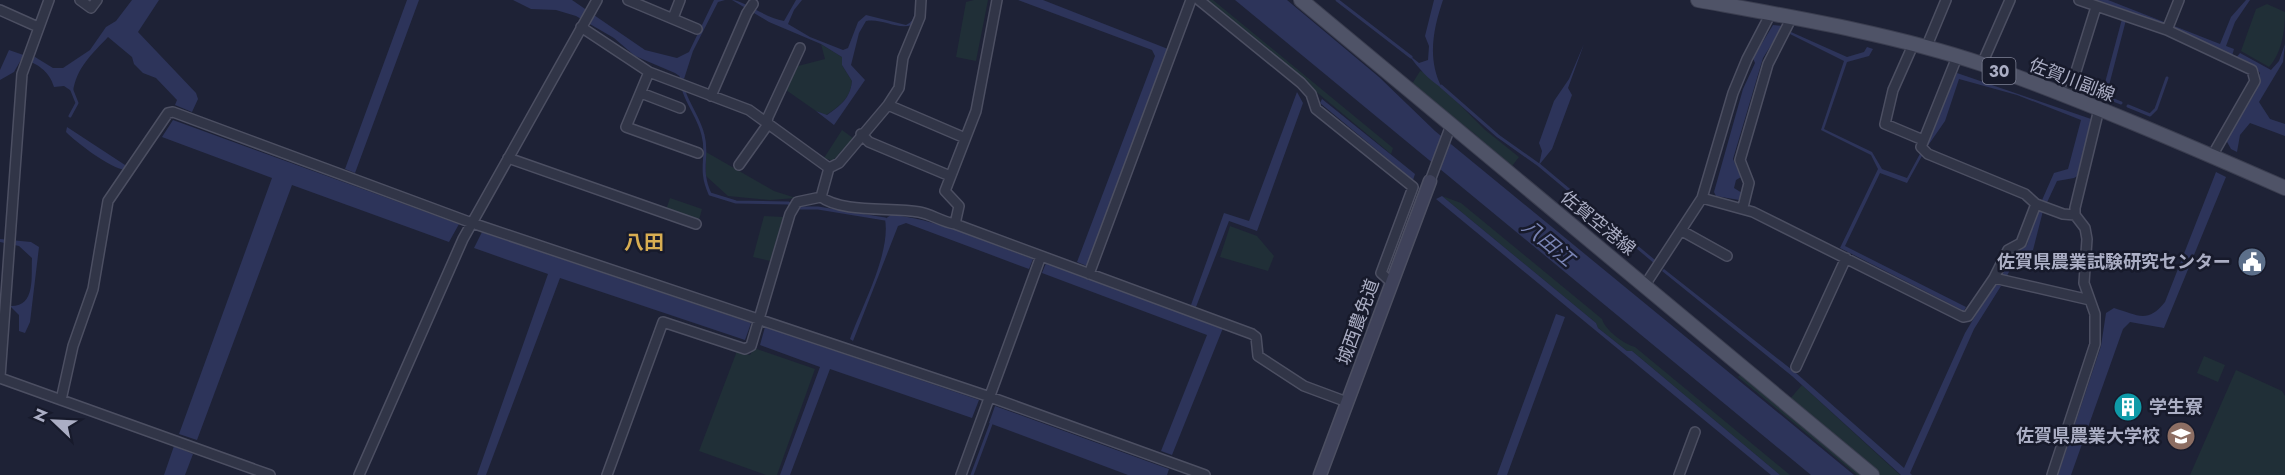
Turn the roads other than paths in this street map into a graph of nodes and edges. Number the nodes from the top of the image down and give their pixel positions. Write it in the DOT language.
graph roads {
  1 [pos="49,0"];
  2 [pos="80,0"];
  3 [pos="97,0"];
  4 [pos="628,0"];
  5 [pos="680,0"];
  6 [pos="921,0"];
  7 [pos="997,0"];
  8 [pos="1191,0"];
  9 [pos="1199,0"];
  10 [pos="1301,0"];
  11 [pos="1698,0"];
  12 [pos="1946,0"];
  13 [pos="2010,0"];
  14 [pos="2079,0"];
  15 [pos="2179,0"];
  16 [pos="592,3"];
  17 [pos="2096,7"];
  18 [pos="750,9"];
  19 [pos="0,10"];
  20 [pos="1771,13"];
  21 [pos="1792,17"];
  22 [pos="673,18"];
  23 [pos="582,25"];
  24 [pos="2169,26"];
  25 [pos="38,27"];
  26 [pos="697,29"];
  27 [pos="1919,46"];
  28 [pos="800,48"];
  29 [pos="1957,57"];
  30 [pos="1982,64"];
  31 [pos="649,72"];
  32 [pos="641,93"];
  33 [pos="711,96"];
  34 [pos="2068,97"];
  35 [pos="888,105"];
  36 [pos="680,108"];
  37 [pos="2099,109"];
  38 [pos="767,122"];
  39 [pos="1451,124"];
  40 [pos="861,134"];
  41 [pos="965,138"];
  42 [pos="1923,140"];
  43 [pos="698,153"];
  44 [pos="2212,156"];
  45 [pos="508,158"];
  46 [pos="739,165"];
  47 [pos="830,168"];
  48 [pos="950,176"];
  49 [pos="1430,181"];
  50 [pos="2285,188"];
  51 [pos="821,196"];
  52 [pos="1702,198"];
  53 [pos="2036,204"];
  54 [pos="1743,207"];
  55 [pos="2075,215"];
  56 [pos="472,223"];
  57 [pos="696,224"];
  58 [pos="954,224"];
  59 [pos="1682,231"];
  60 [pos="1041,256"];
  61 [pos="1727,256"];
  62 [pos="1846,258"];
  63 [pos="3,266"];
  64 [pos="1089,274"];
  65 [pos="1994,278"];
  66 [pos="1392,282"];
  67 [pos="1645,285"];
  68 [pos="2090,300"];
  69 [pos="760,319"];
  70 [pos="1796,367"];
  71 [pos="0,378"];
  72 [pos="0,390"];
  73 [pos="990,397"];
  74 [pos="61,400"];
  75 [pos="1347,402"];
  76 [pos="1695,432"];
  77 [pos="270,475"];
  78 [pos="358,475"];
  79 [pos="607,475"];
  80 [pos="961,475"];
  81 [pos="1205,475"];
  82 [pos="1320,475"];
  83 [pos="1679,475"];
  84 [pos="1872,475"];
  85 [pos="2052,475"];
  1 -- 25 [label="street"];
  2 -- 3 [label="street"];
  4 -- 22 [label="street"];
  5 -- 22 [label="street"];
  6 -- 35 [label="street"];
  7 -- 41 [label="street"];
  8 -- 64 [label="street"];
  9 -- 66 [label="street"];
  10 -- 39 [label="main road, 佐賀空港線"];
  11 -- 20 [label="main road, 佐賀川副線 / 30"];
  12 -- 27 [label="street"];
  13 -- 30 [label="street"];
  14 -- 17 [label="street"];
  15 -- 24 [label="street"];
  16 -- 23 [label="street"];
  17 -- 24 [label="street"];
  17 -- 34 [label="street"];
  18 -- 33 [label="street"];
  19 -- 25 [label="street"];
  20 -- 21 [label="main road, 佐賀川副線 / 30"];
  20 -- 52 [label="street"];
  21 -- 27 [label="main road, 佐賀川副線 / 30"];
  21 -- 54 [label="street"];
  22 -- 26 [label="street"];
  23 -- 31 [label="street"];
  23 -- 45 [label="street"];
  24 -- 44 [label="street"];
  25 -- 63 [label="street"];
  27 -- 29 [label="main road, 佐賀川副線 / 30"];
  27 -- 42 [label="street"];
  28 -- 38 [label="street"];
  29 -- 30 [label="main road, 佐賀川副線 / 30"];
  29 -- 42 [label="street"];
  30 -- 34 [label="main road, 佐賀川副線 / 30"];
  31 -- 32 [label="street"];
  31 -- 33 [label="street"];
  32 -- 36 [label="street"];
  32 -- 43 [label="street"];
  33 -- 38 [label="street"];
  34 -- 37 [label="main road, 佐賀川副線 / 30"];
  35 -- 40 [label="street"];
  35 -- 41 [label="street"];
  37 -- 44 [label="main road, 佐賀川副線 / 30"];
  37 -- 55 [label="street"];
  38 -- 46 [label="street"];
  38 -- 47 [label="street"];
  39 -- 49 [label="street"];
  39 -- 67 [label="main road, 佐賀空港線"];
  40 -- 47 [label="street"];
  40 -- 48 [label="street"];
  41 -- 48 [label="street"];
  42 -- 53 [label="street"];
  44 -- 50 [label="main road, 佐賀川副線 / 30"];
  45 -- 56 [label="street"];
  45 -- 57 [label="street"];
  47 -- 51 [label="street"];
  48 -- 58 [label="street"];
  49 -- 66 [label="street, 城西農免道"];
  51 -- 58 [label="street"];
  51 -- 69 [label="street"];
  52 -- 54 [label="street"];
  52 -- 59 [label="street"];
  53 -- 55 [label="street"];
  53 -- 65 [label="street"];
  54 -- 62 [label="street"];
  55 -- 68 [label="street"];
  56 -- 69 [label="street"];
  56 -- 74 [label="street"];
  56 -- 78 [label="street"];
  58 -- 60 [label="street"];
  59 -- 61 [label="street"];
  59 -- 67 [label="street"];
  60 -- 64 [label="street"];
  60 -- 73 [label="street"];
  62 -- 65 [label="street"];
  62 -- 70 [label="street"];
  63 -- 71 [label="street"];
  64 -- 75 [label="street"];
  65 -- 68 [label="street"];
  66 -- 75 [label="street, 城西農免道"];
  67 -- 84 [label="main road, 佐賀空港線"];
  68 -- 85 [label="street"];
  69 -- 73 [label="street"];
  69 -- 79 [label="street"];
  71 -- 72 [label="street"];
  71 -- 74 [label="street"];
  73 -- 80 [label="street"];
  73 -- 81 [label="street"];
  74 -- 77 [label="street"];
  75 -- 82 [label="street, 城西農免道"];
  76 -- 83 [label="street"];
}
